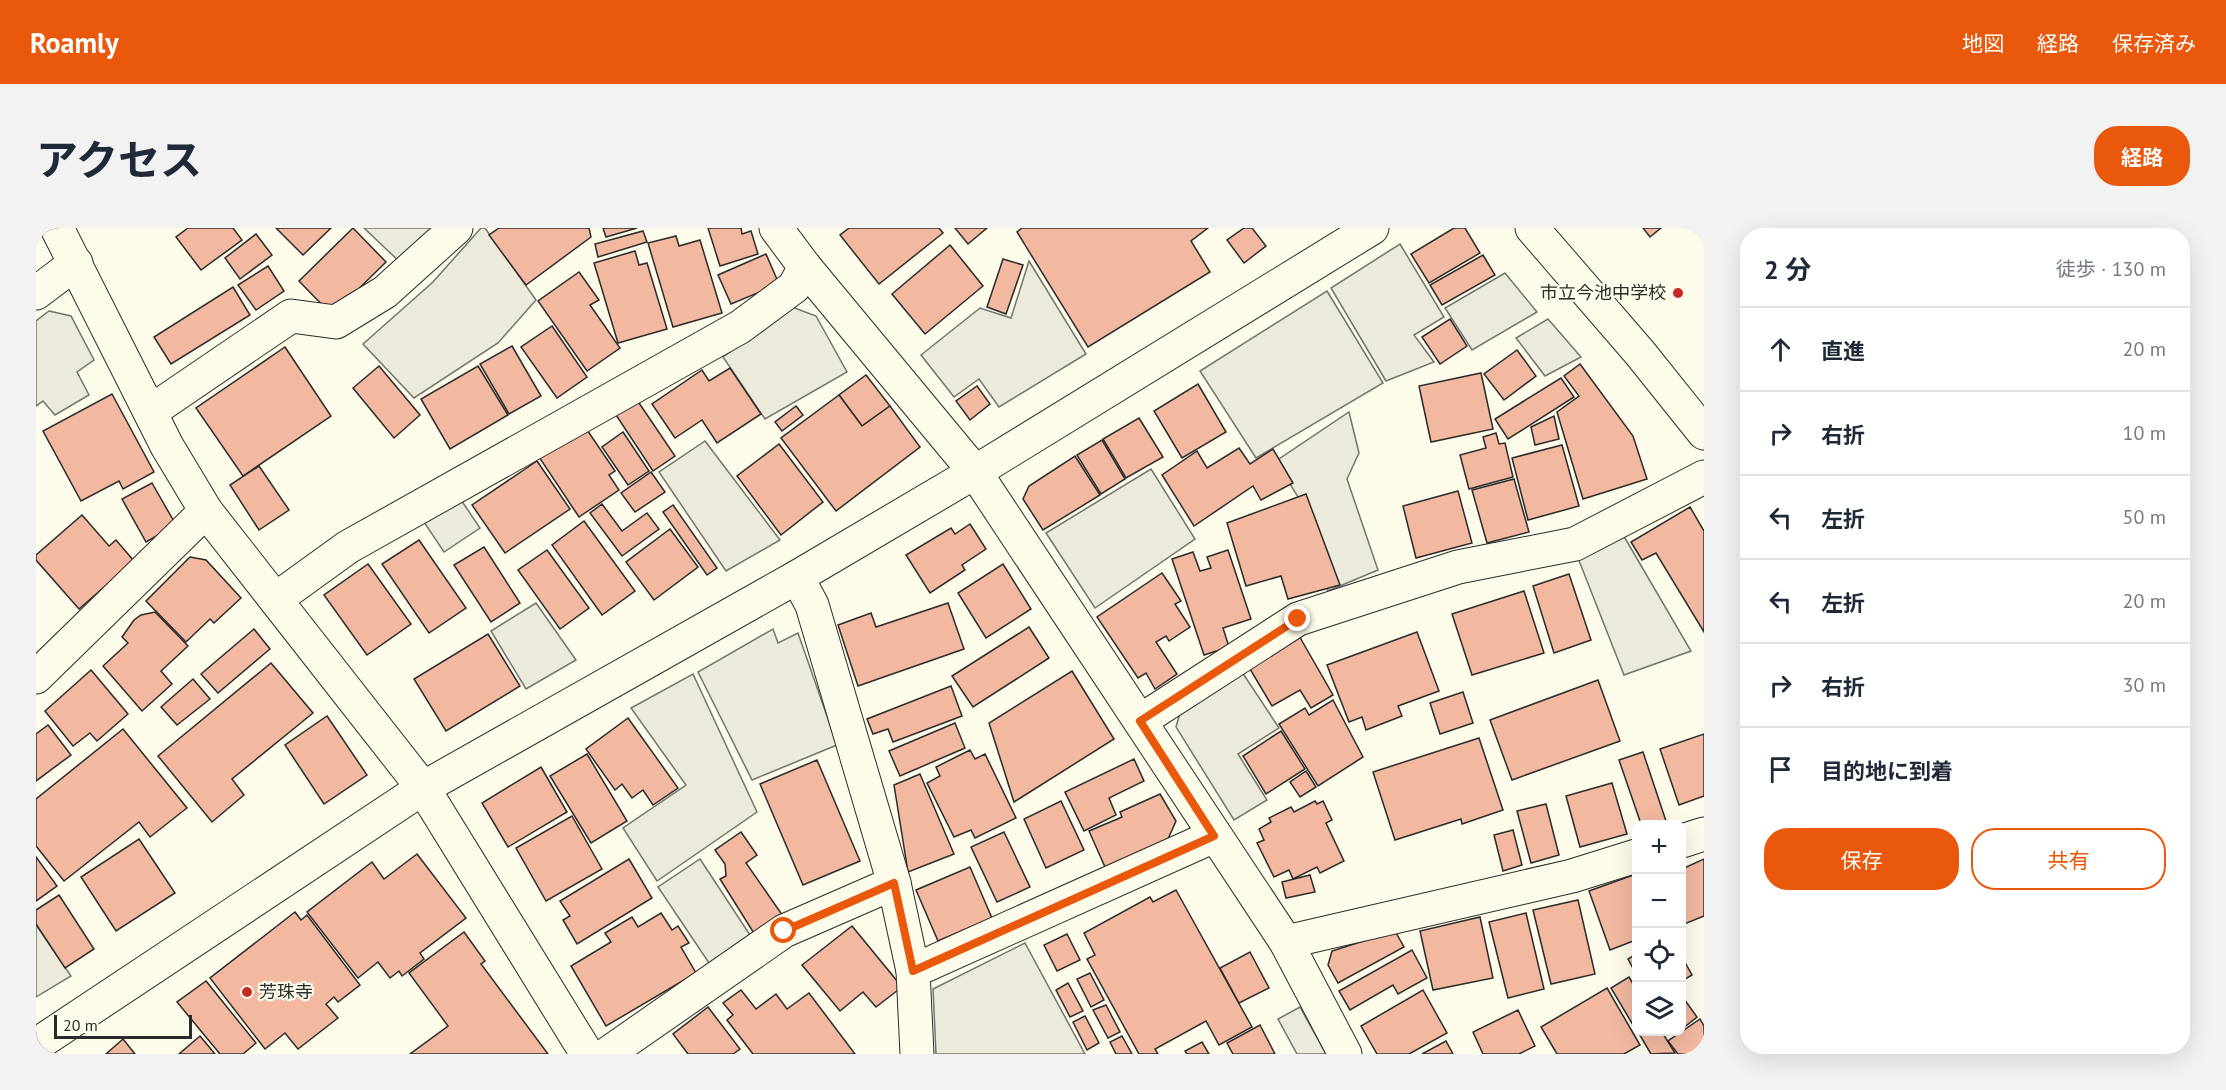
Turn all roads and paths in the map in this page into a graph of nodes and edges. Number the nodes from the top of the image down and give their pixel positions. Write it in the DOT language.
graph roads {
  1 [pos="57,228"];
  2 [pos="456,228"];
  3 [pos="1372,228"];
  4 [pos="1532,228"];
  5 [pos="788,232"];
  6 [pos="76,263"];
  7 [pos="805,267"];
  8 [pos="36,292"];
  9 [pos="150,412"];
  10 [pos="1704,433"];
  11 [pos="975,472"];
  12 [pos="1704,477"];
  13 [pos="206,511"];
  14 [pos="797,577"];
  15 [pos="276,599"];
  16 [pos="36,676"];
  17 [pos="1140,721"];
  18 [pos="423,788"];
  19 [pos="1704,834"];
  20 [pos="1214,836"];
  21 [pos="1686,840"];
  22 [pos="1632,856"];
  23 [pos="894,883"];
  24 [pos="1286,942"];
  25 [pos="913,971"];
  26 [pos="47,1046"];
  27 [pos="586,1054"];
  28 [pos="607,1054"];
  29 [pos="917,1054"];
  30 [pos="1345,1054"];
  1 -- 6 [label="street"];
  2 -- 9 [label="street"];
  3 -- 11 [label="street"];
  4 -- 10 [label="street"];
  5 -- 7 [label="street"];
  6 -- 8 [label="street"];
  6 -- 9 [label="street"];
  7 -- 11 [label="street"];
  7 -- 15 [label="street"];
  9 -- 13 [label="street"];
  11 -- 14 [label="street"];
  11 -- 17 [label="street"];
  12 -- 17 [label="street"];
  13 -- 15 [label="street"];
  13 -- 16 [label="street"];
  14 -- 18 [label="street"];
  14 -- 23 [label="street"];
  15 -- 18 [label="street"];
  17 -- 20 [label="street"];
  18 -- 26 [label="street"];
  18 -- 27 [label="street"];
  19 -- 21 [label="street"];
  20 -- 24 [label="street"];
  20 -- 25 [label="street"];
  22 -- 24 [label="street"];
  23 -- 25 [label="street"];
  23 -- 28 [label="street"];
  24 -- 30 [label="street"];
  25 -- 29 [label="street"];
}
